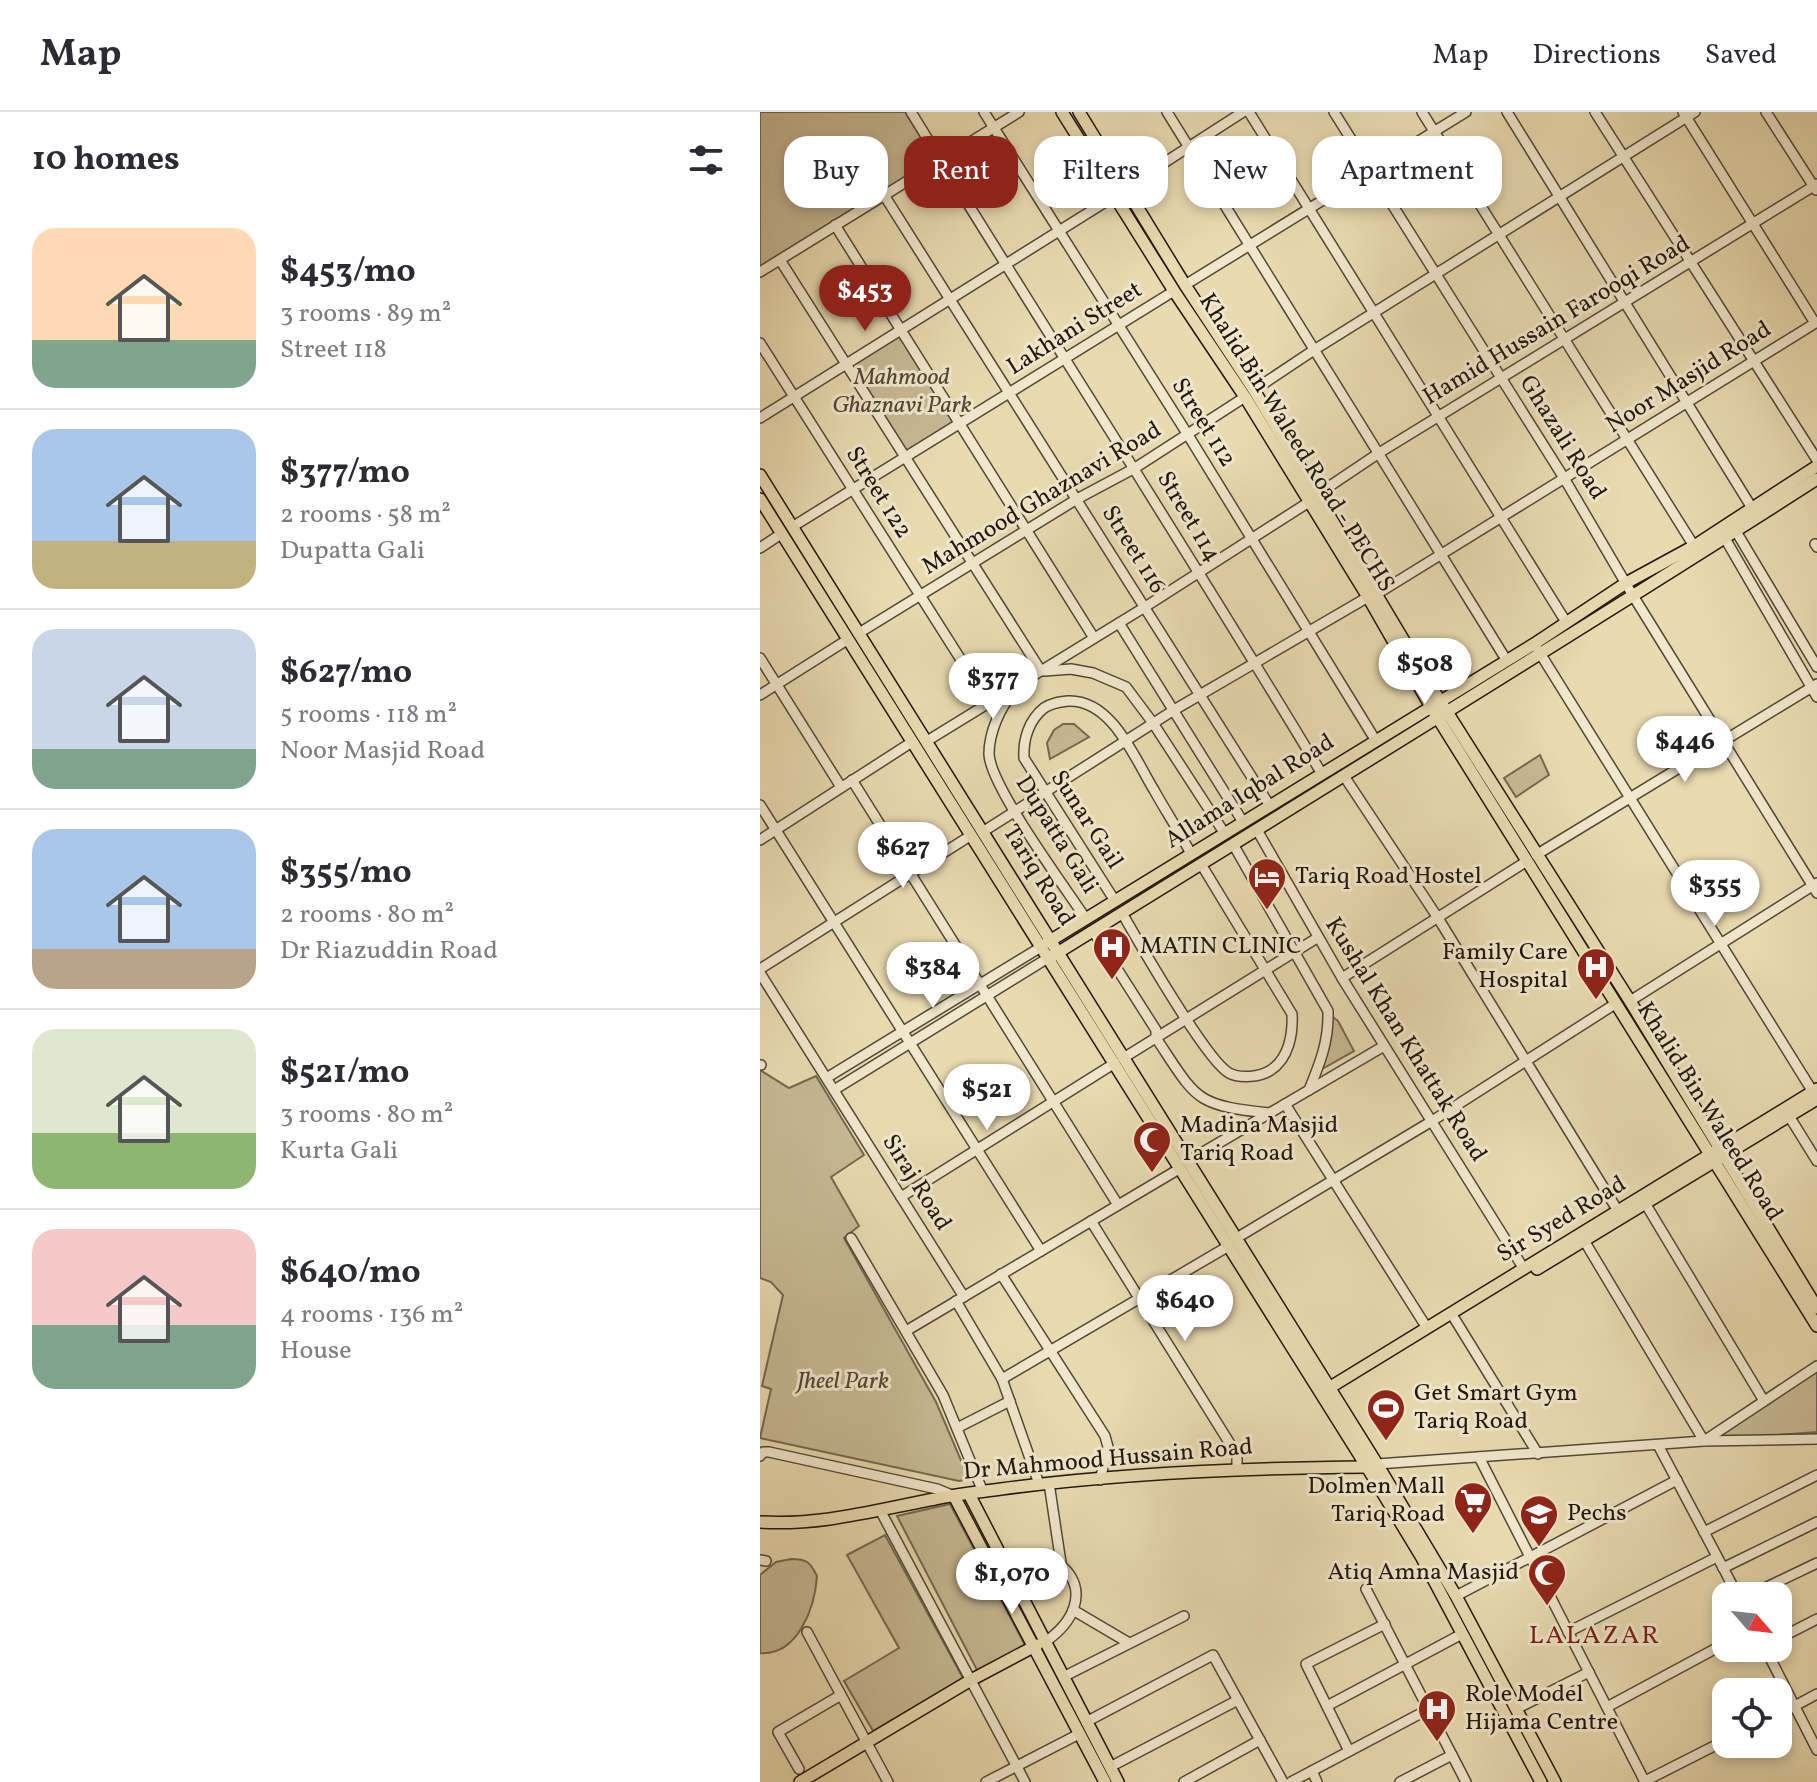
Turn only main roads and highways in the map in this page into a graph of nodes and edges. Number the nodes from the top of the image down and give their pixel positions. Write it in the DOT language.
graph roads {
  1 [pos="1062,112"];
  2 [pos="1079,112"];
  3 [pos="1179,288"];
  4 [pos="1817,463"];
  5 [pos="760,475"];
  6 [pos="1817,479"];
  7 [pos="760,499"];
  8 [pos="1728,530"];
  9 [pos="1629,589"];
  10 [pos="1537,648"];
  11 [pos="1435,704"];
  12 [pos="1443,716"];
  13 [pos="1532,858"];
  14 [pos="1052,940"];
  15 [pos="1041,947"];
  16 [pos="1059,951"];
  17 [pos="1048,958"];
  18 [pos="1630,1001"];
  19 [pos="1615,1004"];
  20 [pos="1120,1060"];
  21 [pos="1816,1093"];
  22 [pos="1801,1104"];
  23 [pos="1714,1152"];
  24 [pos="1727,1173"];
  25 [pos="1643,1200"];
  26 [pos="1582,1237"];
  27 [pos="1231,1243"];
  28 [pos="1817,1308"];
  29 [pos="1453,1316"];
  30 [pos="1817,1326"];
  31 [pos="1331,1391"];
  32 [pos="1372,1465"];
  33 [pos="969,1494"];
  34 [pos="954,1496"];
  35 [pos="760,1522"];
  36 [pos="1039,1644"];
  37 [pos="800,1782"];
  38 [pos="1105,1782"];
  39 [pos="1118,1782"];
  40 [pos="1541,1782"];
  41 [pos="1555,1782"];
  1 -- 3 [label="main road, Khalid Bin Waleed Road - PECHS"];
  2 -- 3 [label="main road, Khalid Bin Waleed Road - PECHS"];
  3 -- 11 [label="main road, Khalid Bin Waleed Road - PECHS"];
  4 -- 8 [label="main road, Allama Iqbal Road"];
  5 -- 14 [label="main road, Tariq Road"];
  6 -- 8 [label="main road, Allama Iqbal Road"];
  7 -- 15 [label="main road, Tariq Road"];
  8 -- 9 [label="main road, Allama Iqbal Road"];
  8 -- 9 [label="main road, Allama Iqbal Road"];
  9 -- 10 [label="main road, Allama Iqbal Road"];
  9 -- 10 [label="main road, Allama Iqbal Road"];
  10 -- 11 [label="main road, Allama Iqbal Road"];
  10 -- 12 [label="main road, Allama Iqbal Road"];
  11 -- 12 [label="main road, Khalid Bin Waleed Road - PECHS"];
  11 -- 14 [label="main road, Allama Iqbal Road"];
  12 -- 13 [label="main road, Khalid Bin Waleed Road - PECHS"];
  12 -- 16 [label="main road, Allama Iqbal Road"];
  13 -- 18 [label="main road, Khalid Bin Waleed Road - PECHS"];
  13 -- 19 [label="main road, Khalid Bin Waleed Road - PECHS"];
  14 -- 15 [label="main road, Allama Iqbal Road"];
  14 -- 16 [label="main road, Tariq Road"];
  15 -- 17 [label="main road, Tariq Road"];
  16 -- 17 [label="main road, Allama Iqbal Road"];
  16 -- 20 [label="main road, Tariq Road"];
  17 -- 20 [label="main road, Tariq Road"];
  18 -- 23 [label="main road, Khalid Bin Waleed Road"];
  19 -- 23 [label="main road, Khalid Bin Waleed Road"];
  20 -- 27 [label="main road, Tariq Road"];
  21 -- 22 [label="main road, Sir Syed Road"];
  22 -- 23 [label="main road, Sir Syed Road"];
  22 -- 23 [label="main road, Sir Syed Road"];
  23 -- 24 [label="main road, Khalid Bin Waleed Road"];
  23 -- 25 [label="main road, Sir Syed Road"];
  24 -- 28 [label="main road, Khalid Bin Waleed Road"];
  24 -- 30 [label="main road, Khalid Bin Waleed Road"];
  25 -- 26 [label="main road, Sir Syed Road"];
  25 -- 26 [label="main road, Sir Syed Road"];
  26 -- 29 [label="main road, Sir Syed Road"];
  26 -- 29 [label="main road, Sir Syed Road"];
  27 -- 31 [label="main road, Tariq Road"];
  27 -- 32 [label="main road, Tariq Road"];
  29 -- 31 [label="main road, Sir Syed Road"];
  29 -- 31 [label="main road, Sir Syed Road"];
  31 -- 32 [label="main road, Tariq Road"];
  32 -- 33 [label="main road, Dr Mahmood Hussain Road"];
  32 -- 40 [label="main road"];
  32 -- 41 [label="main road"];
  33 -- 34 [label="main road, Dr Mahmood Hussain Road"];
  33 -- 36 [label="main road"];
  34 -- 35 [label="main road, Dr Mahmood Hussain Road"];
  34 -- 36 [label="main road"];
  36 -- 37 [label="main road"];
  36 -- 38 [label="main road"];
  36 -- 39 [label="main road"];
}
